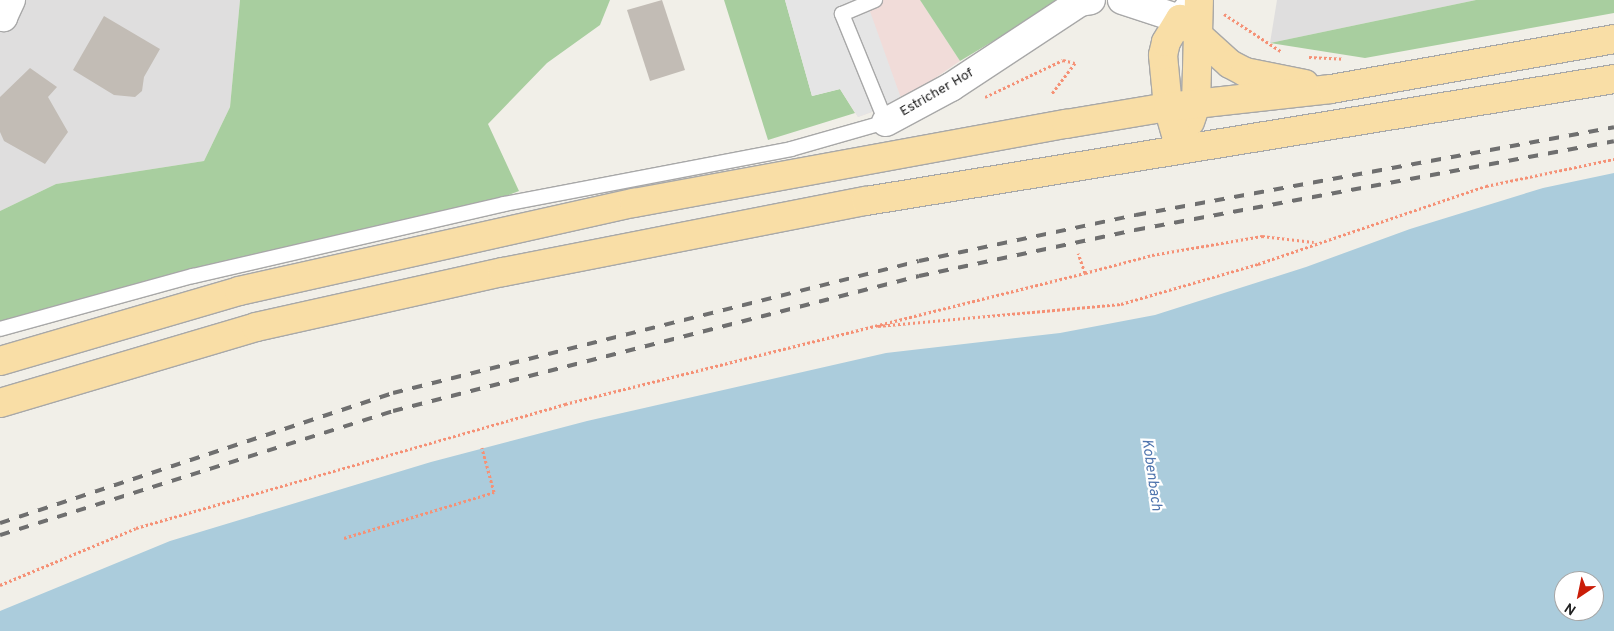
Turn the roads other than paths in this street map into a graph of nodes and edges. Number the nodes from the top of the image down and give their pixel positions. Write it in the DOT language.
graph roads {
  1 [pos="12,0"];
  2 [pos="875,0"];
  3 [pos="1091,0"];
  4 [pos="1127,1"];
  5 [pos="1198,12"];
  6 [pos="0,15"];
  7 [pos="1614,38"];
  8 [pos="1162,55"];
  9 [pos="1614,79"];
  10 [pos="1331,89"];
  11 [pos="1196,105"];
  12 [pos="1168,108"];
  13 [pos="886,122"];
  14 [pos="1180,149"];
  15 [pos="0,329"];
  16 [pos="0,361"];
  17 [pos="0,403"];
  1 -- 6 [label="street"];
  2 -- 13 [label="lane, Estricher Hof"];
  3 -- 13 [label="street, Estricher Hof"];
  4 -- 5 [label="street"];
  4 -- 8 [label="street"];
  5 -- 8 [label="main road"];
  5 -- 10 [label="main road"];
  5 -- 11 [label="main road"];
  7 -- 10 [label="main road"];
  8 -- 12 [label="main road"];
  9 -- 14 [label="main road"];
  10 -- 11 [label="main road"];
  11 -- 12 [label="main road"];
  11 -- 14 [label="main road"];
  12 -- 14 [label="main road"];
  12 -- 16 [label="main road"];
  13 -- 15 [label="lane"];
  14 -- 17 [label="main road"];
}
